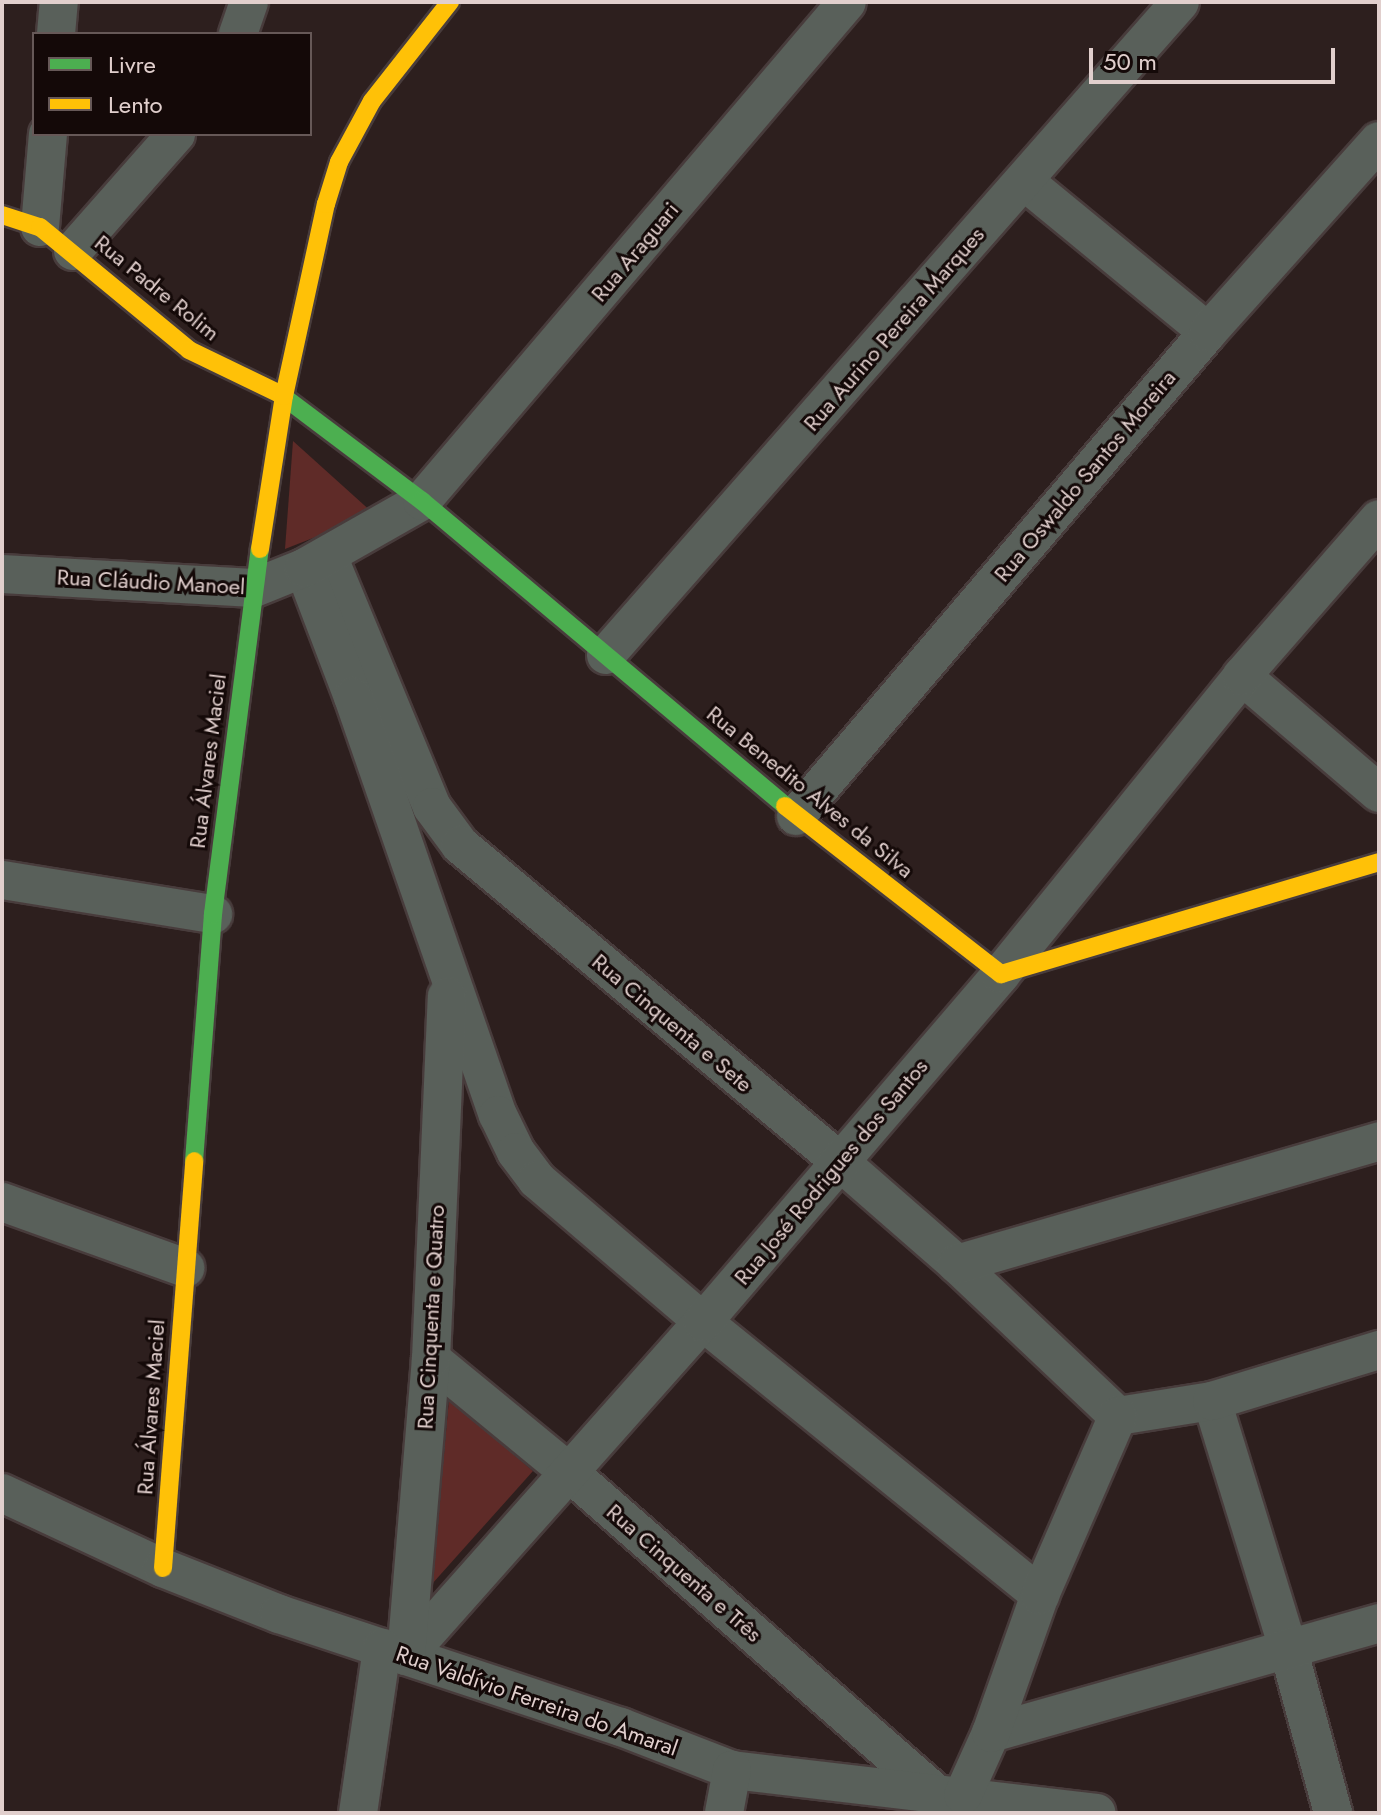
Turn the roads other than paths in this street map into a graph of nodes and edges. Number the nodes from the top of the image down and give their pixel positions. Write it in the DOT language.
graph roads {
  1 [pos="59,2"];
  2 [pos="249,2"];
  3 [pos="450,2"];
  4 [pos="847,2"];
  5 [pos="1180,2"];
  6 [pos="56,32"];
  7 [pos="239,32"];
  8 [pos="48,136"];
  9 [pos="174,136"];
  10 [pos="1379,141"];
  11 [pos="1024,181"];
  12 [pos="2,215"];
  13 [pos="40,227"];
  14 [pos="73,251"];
  15 [pos="1208,332"];
  16 [pos="284,396"];
  17 [pos="422,501"];
  18 [pos="1379,519"];
  19 [pos="316,562"];
  20 [pos="2,574"];
  21 [pos="254,588"];
  22 [pos="606,655"];
  23 [pos="1242,676"];
  24 [pos="1379,793"];
  25 [pos="796,816"];
  26 [pos="1379,862"];
  27 [pos="2,880"];
  28 [pos="213,914"];
  29 [pos="1001,974"];
  30 [pos="448,977"];
  31 [pos="1379,1141"];
  32 [pos="839,1161"];
  33 [pos="2,1202"];
  34 [pos="957,1264"];
  35 [pos="185,1268"];
  36 [pos="703,1322"];
  37 [pos="1379,1350"];
  38 [pos="431,1359"];
  39 [pos="1212,1401"];
  40 [pos="1118,1416"];
  41 [pos="571,1474"];
  42 [pos="2,1493"];
  43 [pos="163,1568"];
  44 [pos="1040,1595"];
  45 [pos="1379,1623"];
  46 [pos="1288,1648"];
  47 [pos="394,1652"];
  48 [pos="991,1733"];
  49 [pos="732,1770"];
  50 [pos="948,1793"];
  51 [pos="1057,1812"];
  52 [pos="358,1813"];
  53 [pos="724,1813"];
  54 [pos="1096,1813"];
  55 [pos="1333,1813"];
  1 -- 6 [label="street"];
  2 -- 7 [label="street"];
  3 -- 16 [label="street, Rua Álvares Maciel"];
  4 -- 17 [label="street, Rua Araguari"];
  5 -- 11 [label="street, Rua Aurino Pereira Marques"];
  8 -- 13 [label="street"];
  9 -- 14 [label="street"];
  10 -- 15 [label="street, Rua Oswaldo Santos Moreira"];
  11 -- 15 [label="street"];
  11 -- 22 [label="street, Rua Aurino Pereira Marques"];
  12 -- 13 [label="street, Rua Padre Rolim"];
  13 -- 14 [label="street, Rua Padre Rolim"];
  14 -- 16 [label="street, Rua Padre Rolim"];
  15 -- 25 [label="street, Rua Oswaldo Santos Moreira"];
  16 -- 17 [label="street, Rua Benedito Alves da Silva"];
  16 -- 21 [label="street, Rua Álvares Maciel"];
  17 -- 19 [label="street, Rua Cláudio Manoel"];
  17 -- 22 [label="street, Rua Benedito Alves da Silva"];
  18 -- 23 [label="street, Rua José Rodrigues dos Santos"];
  19 -- 21 [label="street, Rua Cláudio Manoel"];
  19 -- 30 [label="street"];
  19 -- 32 [label="street, Rua Cinquenta e Sete"];
  20 -- 21 [label="street, Rua Cláudio Manoel"];
  21 -- 28 [label="street, Rua Álvares Maciel"];
  22 -- 25 [label="street, Rua Benedito Alves da Silva"];
  23 -- 24 [label="street"];
  23 -- 29 [label="street, Rua José Rodrigues dos Santos"];
  25 -- 29 [label="street, Rua Benedito Alves da Silva"];
  26 -- 29 [label="street"];
  27 -- 28 [label="street"];
  28 -- 35 [label="street, Rua Álvares Maciel"];
  29 -- 32 [label="street, Rua José Rodrigues dos Santos"];
  30 -- 36 [label="street"];
  30 -- 38 [label="street, Rua Cinquenta e Quatro"];
  31 -- 34 [label="street"];
  32 -- 34 [label="street, Rua Cinquenta e Sete"];
  32 -- 36 [label="street, Rua José Rodrigues dos Santos"];
  33 -- 35 [label="street"];
  34 -- 40 [label="street, Rua Cinquenta e Sete"];
  35 -- 43 [label="street, Rua Álvares Maciel"];
  36 -- 41 [label="street, Rua José Rodrigues dos Santos"];
  36 -- 44 [label="street"];
  37 -- 39 [label="street"];
  38 -- 41 [label="street, Rua Cinquenta e Três"];
  38 -- 47 [label="street, Rua Cinquenta e Quatro"];
  39 -- 40 [label="street"];
  39 -- 46 [label="street"];
  40 -- 44 [label="street"];
  41 -- 47 [label="street, Rua José Rodrigues dos Santos"];
  41 -- 50 [label="street, Rua Cinquenta e Três"];
  42 -- 43 [label="street, Rua Valdívio Ferreira do Amaral"];
  43 -- 47 [label="street, Rua Valdívio Ferreira do Amaral"];
  44 -- 48 [label="street"];
  45 -- 46 [label="street"];
  46 -- 48 [label="street"];
  46 -- 55 [label="street"];
  47 -- 49 [label="street, Rua Valdívio Ferreira do Amaral"];
  47 -- 52 [label="street, Rua Cinquenta e Quatro"];
  48 -- 50 [label="street"];
  49 -- 50 [label="street, Rua Valdívio Ferreira do Amaral"];
  49 -- 53 [label="street"];
  50 -- 51 [label="street, Rua Valdívio Ferreira do Amaral"];
  51 -- 54 [label="street, Rua Valdívio Ferreira do Amaral"];
}
